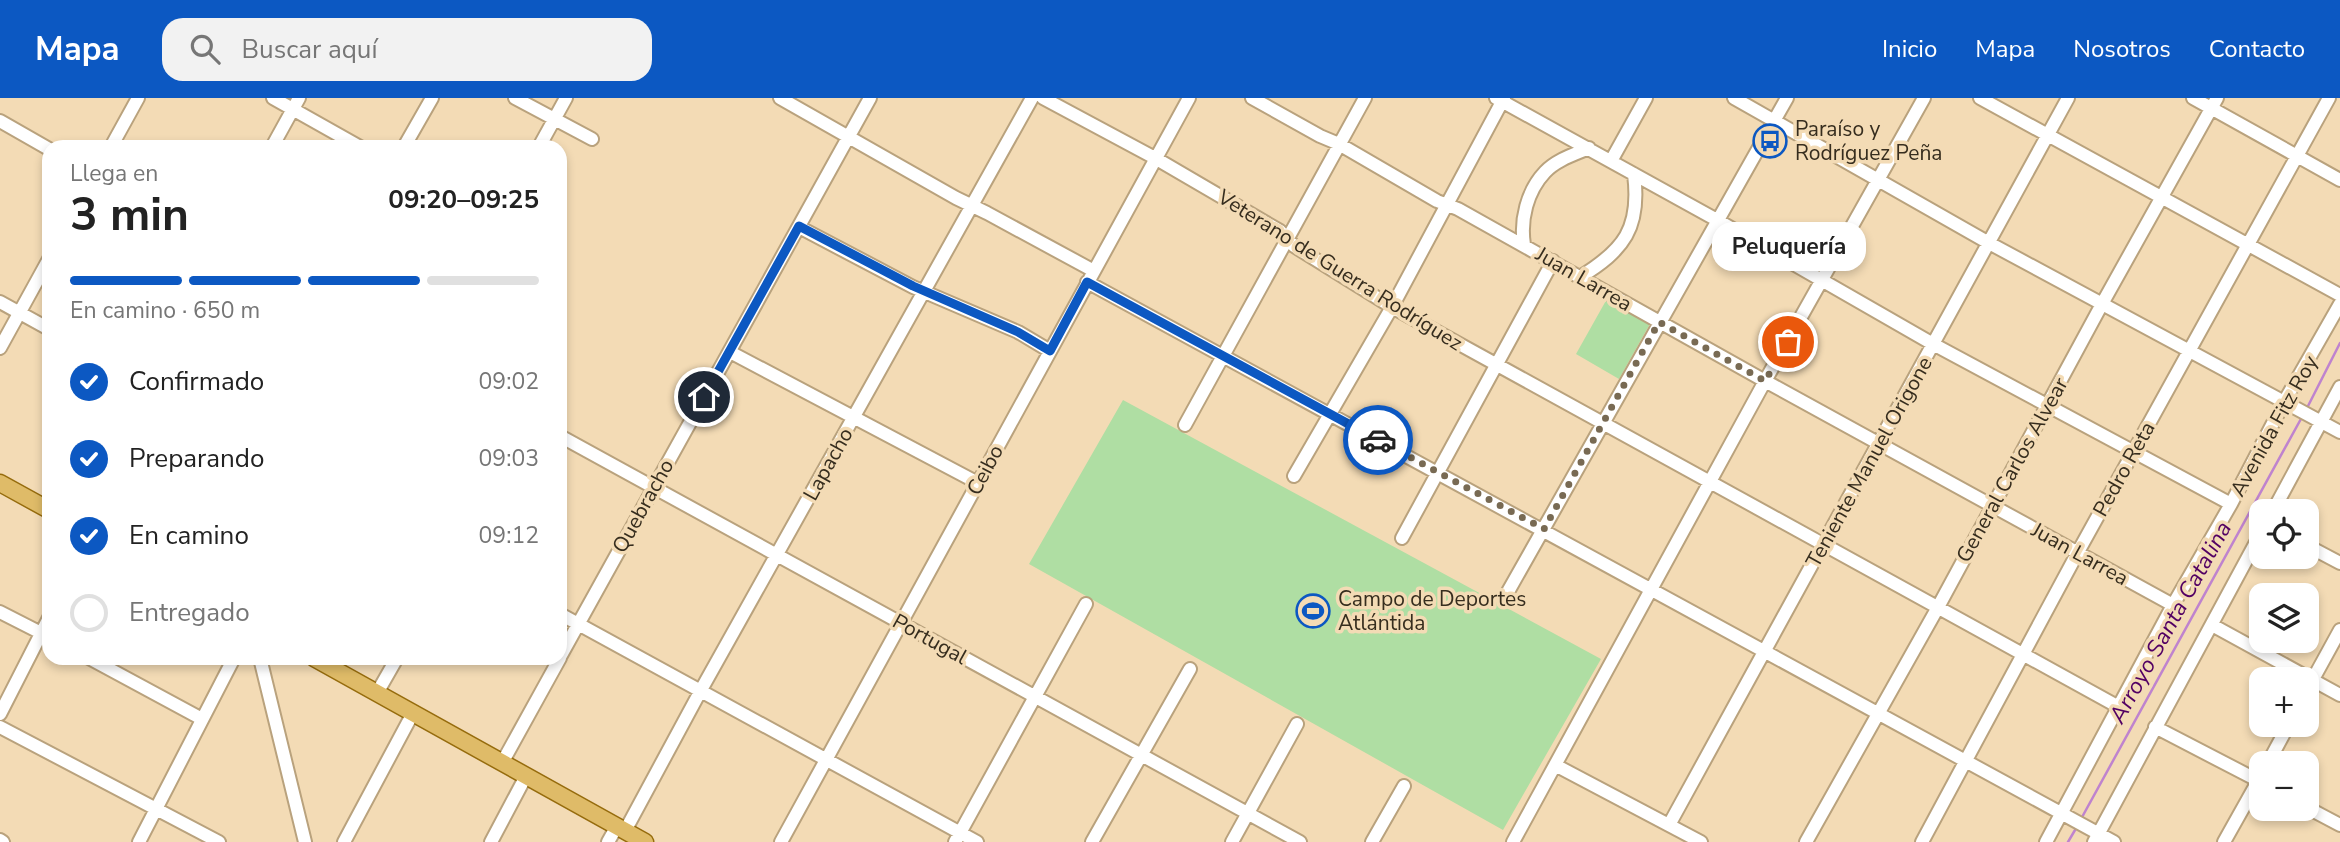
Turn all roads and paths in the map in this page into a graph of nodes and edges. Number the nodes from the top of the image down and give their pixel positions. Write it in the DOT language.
graph roads {
  1 [pos="138,98"];
  2 [pos="273,98"];
  3 [pos="432,98"];
  4 [pos="515,98"];
  5 [pos="566,98"];
  6 [pos="780,98"];
  7 [pos="870,98"];
  8 [pos="1032,98"];
  9 [pos="1043,98"];
  10 [pos="1189,98"];
  11 [pos="1252,98"];
  12 [pos="1365,98"];
  13 [pos="1646,98"];
  14 [pos="1734,98"];
  15 [pos="1787,98"];
  16 [pos="1924,98"];
  17 [pos="1980,98"];
  18 [pos="2068,98"];
  19 [pos="2193,98"];
  20 [pos="2329,98"];
  21 [pos="1501,99"];
  22 [pos="2214,103"];
  23 [pos="296,104"];
  24 [pos="554,120"];
  25 [pos="0,121"];
  26 [pos="1774,121"];
  27 [pos="2048,135"];
  28 [pos="849,137"];
  29 [pos="593,139"];
  30 [pos="115,140"];
  31 [pos="276,140"];
  32 [pos="350,140"];
  33 [pos="408,140"];
  34 [pos="543,140"];
  35 [pos="42,145"];
  36 [pos="1339,145"];
  37 [pos="1589,148"];
  38 [pos="2296,156"];
  39 [pos="1155,158"];
  40 [pos="1611,161"];
  41 [pos="1634,174"];
  42 [pos="2340,180"];
  43 [pos="1878,181"];
  44 [pos="2161,197"];
  45 [pos="1447,204"];
  46 [pos="971,205"];
  47 [pos="1717,220"];
  48 [pos="799,226"];
  49 [pos="1288,239"];
  50 [pos="1989,243"];
  51 [pos="1524,245"];
  52 [pos="2248,245"];
  53 [pos="1553,261"];
  54 [pos="42,272"];
  55 [pos="1580,276"];
  56 [pos="1090,277"];
  57 [pos="1823,282"];
  58 [pos="924,291"];
  59 [pos="2340,296"];
  60 [pos="0,302"];
  61 [pos="2102,304"];
  62 [pos="2340,304"];
  63 [pos="1392,307"];
  64 [pos="19,313"];
  65 [pos="1659,322"];
  66 [pos="42,325"];
  67 [pos="1933,344"];
  68 [pos="0,348"];
  69 [pos="1050,351"];
  70 [pos="2190,351"];
  71 [pos="730,352"];
  72 [pos="1224,356"];
  73 [pos="1497,365"];
  74 [pos="1765,381"];
  75 [pos="2340,387"];
  76 [pos="2048,405"];
  77 [pos="2289,405"];
  78 [pos="1329,415"];
  79 [pos="854,418"];
  80 [pos="2319,421"];
  81 [pos="1602,424"];
  82 [pos="1185,425"];
  83 [pos="2340,432"];
  84 [pos="567,440"];
  85 [pos="1880,444"];
  86 [pos="2135,452"];
  87 [pos="1438,472"];
  88 [pos="1294,476"];
  89 [pos="0,483"];
  90 [pos="978,483"];
  91 [pos="1711,484"];
  92 [pos="653,488"];
  93 [pos="2279,499"];
  94 [pos="2231,504"];
  95 [pos="42,506"];
  96 [pos="1993,506"];
  97 [pos="1544,529"];
  98 [pos="1402,538"];
  99 [pos="1823,546"];
  100 [pos="2078,552"];
  101 [pos="2319,552"];
  102 [pos="779,554"];
  103 [pos="2249,556"];
  104 [pos="2340,563"];
  105 [pos="1651,591"];
  106 [pos="1505,597"];
  107 [pos="1086,604"];
  108 [pos="2173,605"];
  109 [pos="1937,609"];
  110 [pos="0,612"];
  111 [pos="567,618"];
  112 [pos="578,624"];
  113 [pos="902,624"];
  114 [pos="2212,625"];
  115 [pos="2340,630"];
  116 [pos="42,633"];
  117 [pos="42,640"];
  118 [pos="567,645"];
  119 [pos="1763,652"];
  120 [pos="2024,654"];
  121 [pos="102,665"];
  122 [pos="229,665"];
  123 [pos="262,665"];
  124 [pos="327,665"];
  125 [pos="393,665"];
  126 [pos="556,665"];
  127 [pos="2279,667"];
  128 [pos="1190,669"];
  129 [pos="2319,669"];
  130 [pos="2319,689"];
  131 [pos="701,690"];
  132 [pos="377,693"];
  133 [pos="2340,695"];
  134 [pos="1035,697"];
  135 [pos="2117,706"];
  136 [pos="413,713"];
  137 [pos="0,714"];
  138 [pos="1877,714"];
  139 [pos="202,719"];
  140 [pos="1297,724"];
  141 [pos="0,727"];
  142 [pos="2155,727"];
  143 [pos="1142,755"];
  144 [pos="827,760"];
  145 [pos="1965,761"];
  146 [pos="502,763"];
  147 [pos="1555,765"];
  148 [pos="2249,774"];
  149 [pos="526,776"];
  150 [pos="1404,786"];
  151 [pos="2249,799"];
  152 [pos="156,810"];
  153 [pos="1247,813"];
  154 [pos="2319,814"];
  155 [pos="2068,816"];
  156 [pos="1669,825"];
  157 [pos="2340,825"];
  158 [pos="621,829"];
  159 [pos="957,837"];
  160 [pos="2097,838"];
  161 [pos="139,842"];
  162 [pos="219,842"];
  163 [pos="305,842"];
  164 [pos="344,842"];
  165 [pos="491,842"];
  166 [pos="608,842"];
  167 [pos="645,842"];
  168 [pos="781,842"];
  169 [pos="976,842"];
  170 [pos="1092,842"];
  171 [pos="1231,842"];
  172 [pos="1300,842"];
  173 [pos="1372,842"];
  174 [pos="1513,842"];
  175 [pos="1701,842"];
  176 [pos="1806,842"];
  177 [pos="1922,842"];
  178 [pos="2046,842"];
  179 [pos="2114,842"];
  180 [pos="2224,842"];
  1 -- 30 [label="street"];
  2 -- 23 [label="street"];
  3 -- 33 [label="street"];
  4 -- 24 [label="street"];
  5 -- 24 [label="street"];
  6 -- 28 [label="street"];
  7 -- 28 [label="street, Quebracho"];
  8 -- 46 [label="street, Lapacho"];
  9 -- 39 [label="street, Veterano de Guerra Rodríguez"];
  10 -- 39 [label="street, Ceibo"];
  11 -- 36 [label="street, Juan Larrea"];
  12 -- 36 [label="street"];
  13 -- 40 [label="street"];
  14 -- 26 [label="street"];
  15 -- 26 [label="street"];
  16 -- 43 [label="street"];
  17 -- 27 [label="street"];
  18 -- 27 [label="street, Teniente Manuel Origone"];
  19 -- 22 [label="street"];
  20 -- 38 [label="street, Pedro Reta"];
  21 -- 37 [label="street"];
  21 -- 45 [label="street"];
  22 -- 38 [label="street"];
  22 -- 44 [label="street, General Carlos Alvear"];
  23 -- 31 [label="street"];
  23 -- 32 [label="street"];
  24 -- 29 [label="street"];
  24 -- 34 [label="street"];
  25 -- 35 [label="street"];
  26 -- 43 [label="street"];
  26 -- 47 [label="street"];
  27 -- 44 [label="street"];
  27 -- 50 [label="street, Teniente Manuel Origone"];
  28 -- 46 [label="street"];
  28 -- 48 [label="street, Quebracho"];
  36 -- 45 [label="street, Juan Larrea"];
  36 -- 49 [label="street"];
  37 -- 40 [label="street"];
  37 -- 51 [label="street"];
  38 -- 42 [label="street"];
  38 -- 52 [label="street, Pedro Reta"];
  39 -- 49 [label="street, Veterano de Guerra Rodríguez"];
  39 -- 56 [label="street, Ceibo"];
  40 -- 41 [label="street"];
  41 -- 47 [label="street"];
  41 -- 55 [label="street"];
  43 -- 50 [label="street"];
  43 -- 57 [label="street"];
  44 -- 52 [label="street"];
  44 -- 61 [label="street, General Carlos Alvear"];
  45 -- 51 [label="street, Juan Larrea"];
  45 -- 63 [label="street"];
  46 -- 56 [label="street"];
  46 -- 58 [label="street, Lapacho"];
  47 -- 57 [label="street"];
  47 -- 65 [label="street"];
  48 -- 58 [label="street"];
  48 -- 71 [label="street, Quebracho"];
  49 -- 63 [label="street, Veterano de Guerra Rodríguez"];
  49 -- 72 [label="street"];
  50 -- 61 [label="street"];
  50 -- 67 [label="street, Teniente Manuel Origone"];
  51 -- 53 [label="street, Juan Larrea"];
  52 -- 59 [label="street"];
  52 -- 70 [label="street, Pedro Reta"];
  53 -- 55 [label="street, Juan Larrea"];
  53 -- 73 [label="street"];
  54 -- 64 [label="street"];
  55 -- 65 [label="street, Juan Larrea"];
  56 -- 69 [label="street, Ceibo"];
  56 -- 72 [label="street"];
  57 -- 67 [label="street"];
  57 -- 74 [label="street"];
  58 -- 69 [label="street"];
  58 -- 79 [label="street, Lapacho"];
  60 -- 64 [label="street"];
  61 -- 70 [label="street"];
  61 -- 76 [label="street, General Carlos Alvear"];
  62 -- 77 [label="street, Avenida Fitz Roy"];
  63 -- 73 [label="street, Veterano de Guerra Rodríguez"];
  63 -- 78 [label="street"];
  64 -- 66 [label="street"];
  64 -- 68 [label="street"];
  65 -- 74 [label="street, Juan Larrea"];
  65 -- 81 [label="street"];
  67 -- 76 [label="street"];
  67 -- 85 [label="street, Teniente Manuel Origone"];
  69 -- 90 [label="street, Ceibo"];
  70 -- 77 [label="street"];
  70 -- 86 [label="street, Pedro Reta"];
  71 -- 79 [label="street"];
  71 -- 92 [label="street, Quebracho"];
  72 -- 78 [label="street"];
  72 -- 82 [label="street"];
  73 -- 81 [label="street, Veterano de Guerra Rodríguez"];
  73 -- 87 [label="street"];
  74 -- 85 [label="street, Juan Larrea"];
  74 -- 91 [label="street"];
  75 -- 80 [label="street, Avenida Fitz Roy"];
  76 -- 86 [label="street"];
  76 -- 96 [label="street, General Carlos Alvear"];
  77 -- 80 [label="street"];
  77 -- 94 [label="street, Avenida Fitz Roy"];
  78 -- 87 [label="street"];
  78 -- 88 [label="street"];
  79 -- 90 [label="street"];
  79 -- 102 [label="street, Lapacho"];
  80 -- 83 [label="street"];
  80 -- 93 [label="street, Avenida Fitz Roy"];
  81 -- 91 [label="street, Veterano de Guerra Rodríguez"];
  81 -- 97 [label="street"];
  84 -- 92 [label="street, Portugal"];
  85 -- 96 [label="street, Juan Larrea"];
  85 -- 99 [label="street, Teniente Manuel Origone"];
  86 -- 94 [label="street"];
  86 -- 100 [label="street, Pedro Reta"];
  87 -- 97 [label="street"];
  87 -- 98 [label="street"];
  89 -- 95 [label="main road"];
  90 -- 113 [label="street, Ceibo"];
  91 -- 99 [label="street, Veterano de Guerra Rodríguez"];
  91 -- 105 [label="street"];
  92 -- 102 [label="street, Portugal"];
  92 -- 112 [label="street, Quebracho"];
  94 -- 108 [label="street, Avenida Fitz Roy"];
  96 -- 100 [label="street, Juan Larrea"];
  96 -- 109 [label="street, General Carlos Alvear"];
  97 -- 105 [label="street"];
  97 -- 106 [label="street"];
  99 -- 109 [label="street, Veterano de Guerra Rodríguez"];
  99 -- 119 [label="street, Teniente Manuel Origone"];
  100 -- 108 [label="street, Juan Larrea"];
  100 -- 120 [label="street, Pedro Reta"];
  101 -- 104 [label="street"];
  102 -- 113 [label="street, Portugal"];
  102 -- 131 [label="street, Lapacho"];
  103 -- 114 [label="street"];
  105 -- 119 [label="street"];
  105 -- 147 [label="street"];
  107 -- 134 [label="street"];
  108 -- 135 [label="street, Avenida Fitz Roy"];
  109 -- 120 [label="street, Veterano de Guerra Rodríguez"];
  109 -- 138 [label="street, General Carlos Alvear"];
  110 -- 116 [label="street"];
  111 -- 112 [label="street"];
  112 -- 118 [label="street, Quebracho"];
  112 -- 131 [label="street"];
  113 -- 134 [label="street, Portugal"];
  113 -- 144 [label="street, Ceibo"];
  114 -- 127 [label="street"];
  114 -- 142 [label="street"];
  115 -- 129 [label="street"];
  117 -- 137 [label="street"];
  119 -- 138 [label="street"];
  119 -- 156 [label="street, Teniente Manuel Origone"];
  120 -- 135 [label="street, Veterano de Guerra Rodríguez"];
  120 -- 145 [label="street, Pedro Reta"];
  121 -- 139 [label="street"];
  122 -- 139 [label="street"];
  123 -- 163 [label="street"];
  124 -- 132 [label="main road"];
  125 -- 132 [label="street"];
  126 -- 146 [label="street, Quebracho"];
  128 -- 143 [label="street"];
  130 -- 133 [label="street"];
  131 -- 144 [label="street"];
  131 -- 158 [label="street, Lapacho"];
  132 -- 136 [label="main road"];
  134 -- 143 [label="street, Portugal"];
  134 -- 159 [label="street"];
  135 -- 155 [label="street, Avenida Fitz Roy"];
  136 -- 146 [label="main road"];
  136 -- 164 [label="street"];
  138 -- 145 [label="street"];
  138 -- 176 [label="street, General Carlos Alvear"];
  139 -- 152 [label="street"];
  140 -- 153 [label="street"];
  141 -- 152 [label="street"];
  142 -- 148 [label="street"];
  142 -- 160 [label="street"];
  143 -- 153 [label="street, Portugal"];
  143 -- 170 [label="street"];
  144 -- 159 [label="street"];
  144 -- 168 [label="street, Ceibo"];
  145 -- 155 [label="street"];
  145 -- 177 [label="street, Pedro Reta"];
  146 -- 149 [label="main road"];
  147 -- 156 [label="street"];
  147 -- 174 [label="street"];
  149 -- 158 [label="main road"];
  149 -- 165 [label="street"];
  150 -- 173 [label="street"];
  151 -- 180 [label="street"];
  152 -- 161 [label="street"];
  152 -- 162 [label="street"];
  153 -- 171 [label="street"];
  153 -- 172 [label="street, Portugal"];
  154 -- 157 [label="street"];
  155 -- 160 [label="street"];
  155 -- 178 [label="street, Avenida Fitz Roy"];
  156 -- 175 [label="street"];
  158 -- 166 [label="street, Lapacho"];
  158 -- 167 [label="main road"];
  159 -- 169 [label="street"];
  160 -- 179 [label="street"];
}
